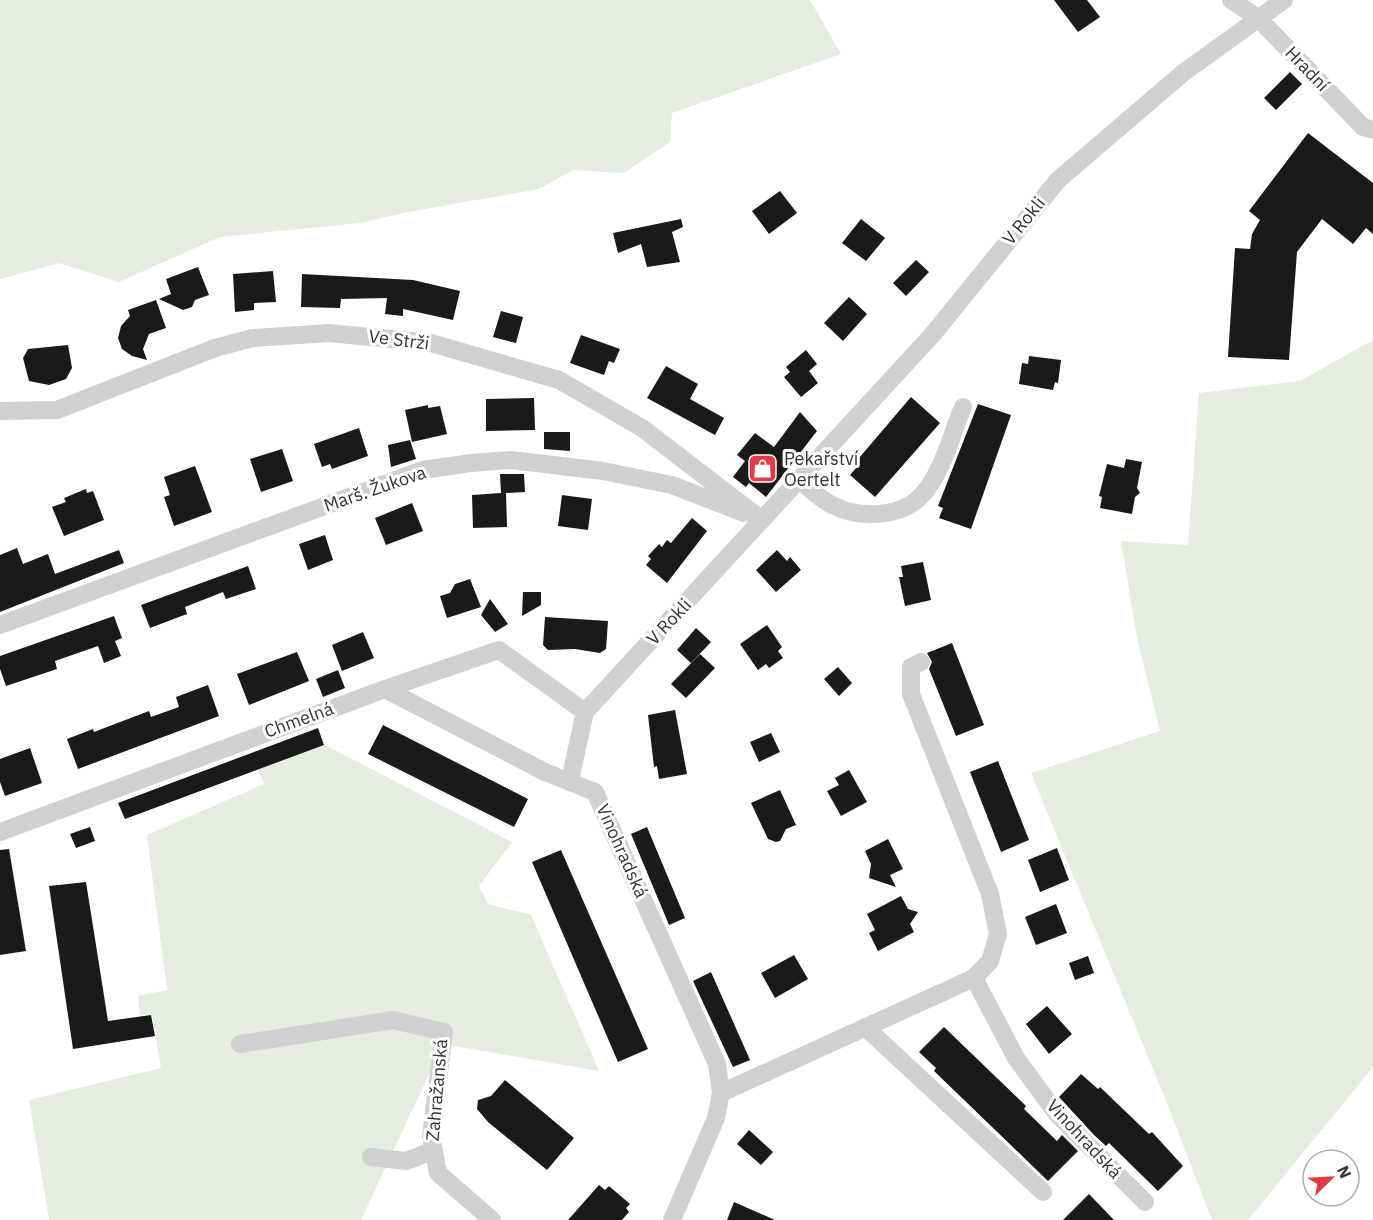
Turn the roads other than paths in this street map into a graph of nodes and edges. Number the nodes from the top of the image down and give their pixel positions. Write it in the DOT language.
graph roads {
  1 [pos="1231,0"];
  2 [pos="1266,0"];
  3 [pos="1284,0"];
  4 [pos="1258,18"];
  5 [pos="1373,130"];
  6 [pos="963,407"];
  7 [pos="0,411"];
  8 [pos="799,480"];
  9 [pos="762,520"];
  10 [pos="0,625"];
  11 [pos="921,662"];
  12 [pos="385,688"];
  13 [pos="585,712"];
  14 [pos="570,780"];
  15 [pos="0,831"];
  16 [pos="974,978"];
  17 [pos="865,1028"];
  18 [pos="240,1044"];
  19 [pos="721,1093"];
  20 [pos="432,1151"];
  21 [pos="371,1157"];
  22 [pos="1043,1192"];
  23 [pos="1145,1202"];
  24 [pos="492,1220"];
  25 [pos="672,1220"];
  1 -- 4 [label="street"];
  2 -- 4 [label="street"];
  3 -- 4 [label="street, V Rokli"];
  4 -- 5 [label="street, Hradní"];
  4 -- 8 [label="street, V Rokli"];
  6 -- 8 [label="street"];
  7 -- 9 [label="street, Ve Strži"];
  8 -- 9 [label="street, V Rokli"];
  9 -- 10 [label="street, Marš. Žukova"];
  9 -- 13 [label="street, V Rokli"];
  11 -- 16 [label="street"];
  12 -- 13 [label="street, Chmelná"];
  12 -- 14 [label="street, Vinohradská"];
  12 -- 15 [label="street, Chmelná"];
  13 -- 14 [label="street"];
  14 -- 19 [label="street, Vinohradská"];
  16 -- 17 [label="street"];
  16 -- 23 [label="street, Vinohradská"];
  17 -- 19 [label="street"];
  17 -- 22 [label="street"];
  18 -- 20 [label="street, Zahražanská"];
  19 -- 25 [label="street, Vinohradská"];
  20 -- 21 [label="street"];
  20 -- 24 [label="street, Zahražanská"];
}
